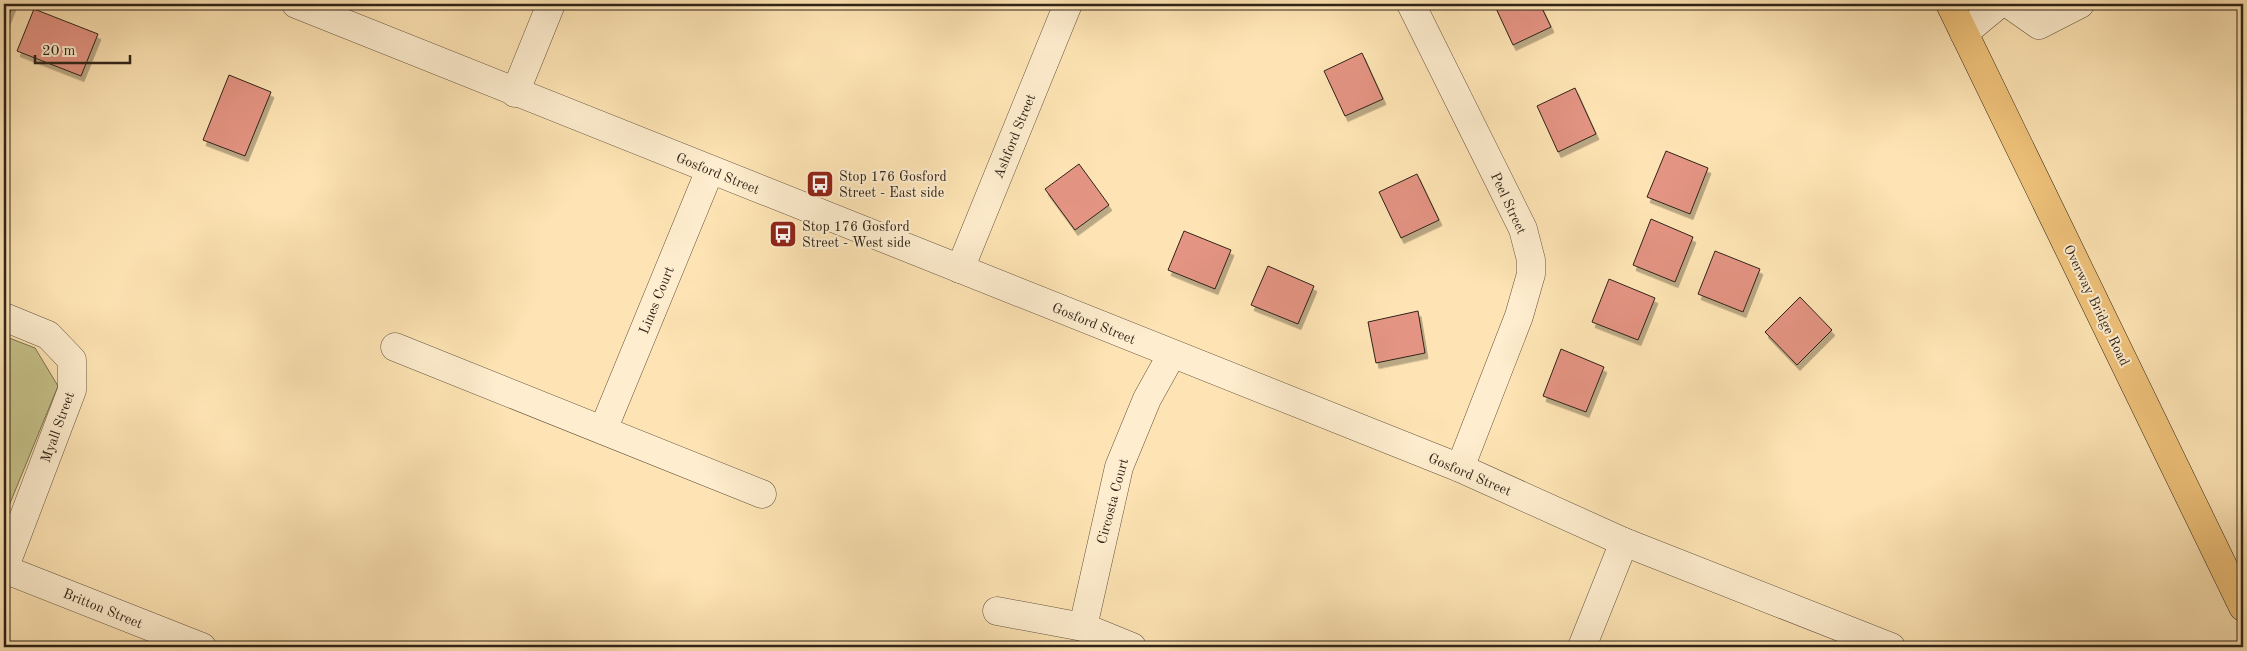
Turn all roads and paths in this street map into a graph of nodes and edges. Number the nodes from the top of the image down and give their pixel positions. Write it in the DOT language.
graph roads {
  1 [pos="296,4"];
  2 [pos="551,4"];
  3 [pos="1068,4"];
  4 [pos="1411,4"];
  5 [pos="1950,4"];
  6 [pos="1999,4"];
  7 [pos="2009,4"];
  8 [pos="2080,4"];
  9 [pos="1964,33"];
  10 [pos="515,93"];
  11 [pos="710,170"];
  12 [pos="960,269"];
  13 [pos="4,317"];
  14 [pos="395,347"];
  15 [pos="1172,354"];
  16 [pos="602,430"];
  17 [pos="1460,468"];
  18 [pos="762,494"];
  19 [pos="1624,542"];
  20 [pos="4,569"];
  21 [pos="2243,607"];
  22 [pos="997,611"];
  23 [pos="1083,627"];
  24 [pos="202,647"];
  25 [pos="1132,647"];
  26 [pos="1582,647"];
  27 [pos="1890,647"];
  1 -- 10 [label="street, Gosford Street"];
  2 -- 10 [label="street"];
  3 -- 12 [label="street, Ashford Street"];
  4 -- 17 [label="street, Peel Street"];
  5 -- 9 [label="main road, Overway Bridge Road"];
  6 -- 9 [label="street"];
  7 -- 8 [label="street"];
  9 -- 21 [label="main road, Overway Bridge Road"];
  10 -- 11 [label="street, Gosford Street"];
  11 -- 12 [label="street, Gosford Street"];
  11 -- 16 [label="street, Lines Court"];
  12 -- 15 [label="street, Gosford Street"];
  13 -- 20 [label="street, Myall Street"];
  14 -- 16 [label="street"];
  15 -- 17 [label="street, Gosford Street"];
  15 -- 23 [label="street, Circosta Court"];
  16 -- 18 [label="street"];
  17 -- 19 [label="street, Gosford Street"];
  19 -- 26 [label="street"];
  19 -- 27 [label="street, Gosford Street"];
  20 -- 24 [label="street, Britton Street"];
  22 -- 23 [label="street"];
  23 -- 25 [label="street"];
}
